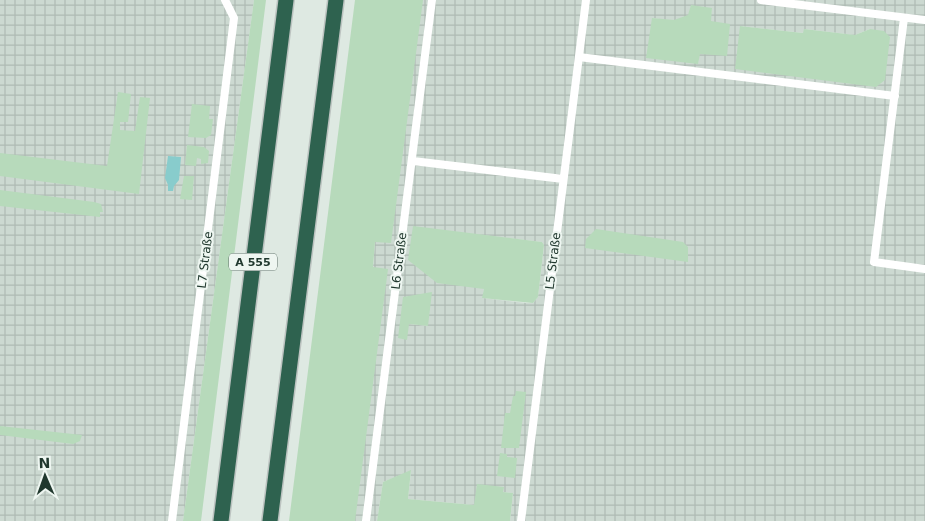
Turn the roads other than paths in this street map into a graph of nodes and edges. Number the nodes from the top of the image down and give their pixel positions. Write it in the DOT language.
graph roads {
  1 [pos="225,0"];
  2 [pos="432,0"];
  3 [pos="586,0"];
  4 [pos="761,0"];
  5 [pos="286,1"];
  6 [pos="336,4"];
  7 [pos="904,18"];
  8 [pos="925,20"];
  9 [pos="579,57"];
  10 [pos="895,96"];
  11 [pos="412,161"];
  12 [pos="563,179"];
  13 [pos="925,269"];
  14 [pos="172,521"];
  15 [pos="221,521"];
  16 [pos="270,521"];
  17 [pos="366,521"];
  18 [pos="521,521"];
  1 -- 14 [label="lane, L7 Straße"];
  2 -- 11 [label="lane, L6 Straße"];
  3 -- 9 [label="lane, L5 Straße"];
  4 -- 7 [label="lane"];
  5 -- 15 [label="highway, A 555"];
  6 -- 16 [label="highway"];
  7 -- 8 [label="lane"];
  7 -- 10 [label="lane"];
  9 -- 10 [label="lane"];
  9 -- 12 [label="lane, L5 Straße"];
  10 -- 13 [label="lane"];
  11 -- 12 [label="lane"];
  11 -- 17 [label="lane, L6 Straße"];
  12 -- 18 [label="lane, L5 Straße"];
}
